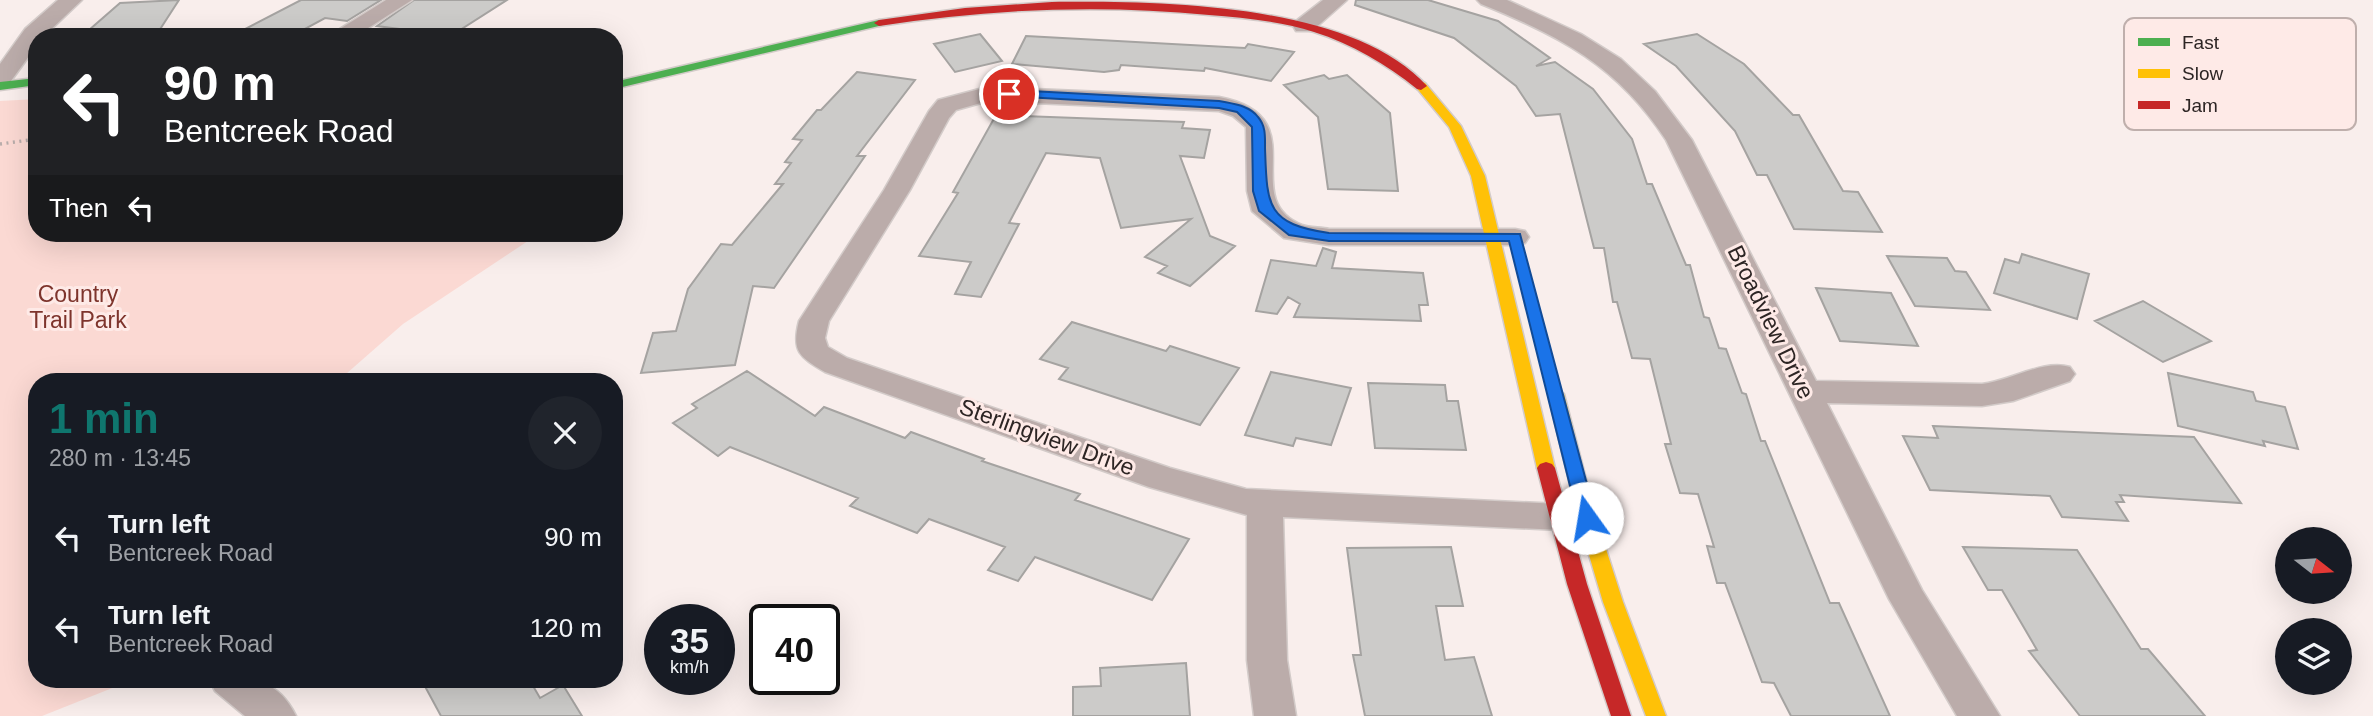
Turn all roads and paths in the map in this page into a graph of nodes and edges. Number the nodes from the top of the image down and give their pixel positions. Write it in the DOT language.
graph roads {
  1 [pos="71,0"];
  2 [pos="401,0"];
  3 [pos="1009,0"];
  4 [pos="1187,0"];
  5 [pos="1336,0"];
  6 [pos="1501,2"];
  7 [pos="1309,22"];
  8 [pos="40,28"];
  9 [pos="353,28"];
  10 [pos="28,41"];
  11 [pos="623,73"];
  12 [pos="0,80"];
  13 [pos="28,82"];
  14 [pos="623,84"];
  15 [pos="0,86"];
  16 [pos="1446,89"];
  17 [pos="28,90"];
  18 [pos="0,94"];
  19 [pos="28,140"];
  20 [pos="0,144"];
  21 [pos="1509,237"];
  22 [pos="2059,374"];
  23 [pos="1553,380"];
  24 [pos="1805,392"];
  25 [pos="1265,504"];
  26 [pos="1572,518"];
  27 [pos="240,688"];
  28 [pos="275,716"];
  29 [pos="1275,716"];
  30 [pos="1621,716"];
  31 [pos="1656,716"];
  32 [pos="1979,716"];
  1 -- 8 [label="street"];
  2 -- 9 [label="street"];
  3 -- 11 [label="street"];
  4 -- 7 [label="street"];
  5 -- 7 [label="street"];
  6 -- 24 [label="street, Broadview Drive"];
  7 -- 14 [label="street"];
  7 -- 16 [label="street"];
  7 -- 21 [label="street"];
  10 -- 12 [label="street"];
  13 -- 15 [label="street"];
  17 -- 18 [label="street"];
  19 -- 20 [label="path"];
  21 -- 25 [label="street, Sterlingview Drive"];
  21 -- 26 [label="street"];
  22 -- 24 [label="street"];
  23 -- 26 [label="street"];
  24 -- 32 [label="street, Broadview Drive"];
  25 -- 26 [label="street, Sterlingview Drive"];
  25 -- 29 [label="street"];
  26 -- 30 [label="street"];
  26 -- 31 [label="street"];
  27 -- 28 [label="street"];
}
